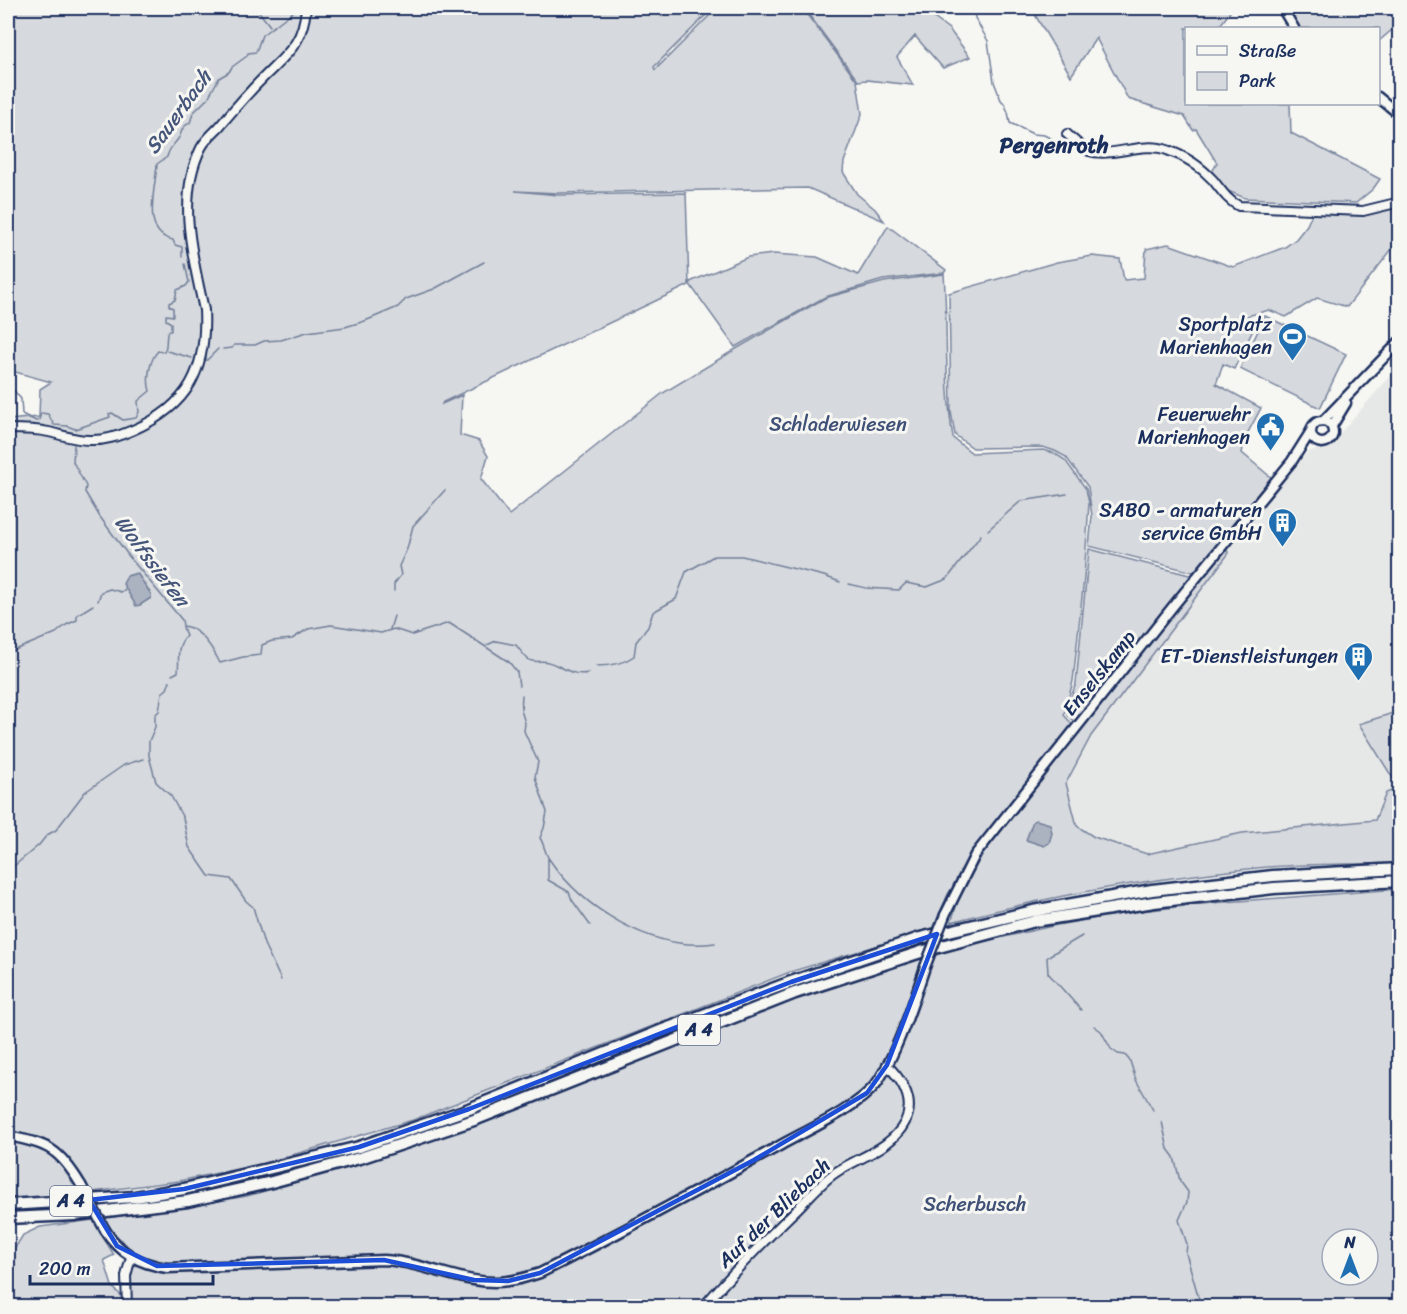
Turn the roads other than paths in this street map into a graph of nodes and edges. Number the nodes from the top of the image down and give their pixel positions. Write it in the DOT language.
graph roads {
  1 [pos="306,8"];
  2 [pos="1282,8"];
  3 [pos="1293,27"];
  4 [pos="1380,99"];
  5 [pos="1400,116"];
  6 [pos="1067,134"];
  7 [pos="1400,202"];
  8 [pos="1400,341"];
  9 [pos="1364,379"];
  10 [pos="1323,421"];
  11 [pos="1332,426"];
  12 [pos="8,429"];
  13 [pos="1311,431"];
  14 [pos="1320,442"];
  15 [pos="1292,461"];
  16 [pos="1400,870"];
  17 [pos="1400,881"];
  18 [pos="887,1065"];
  19 [pos="8,1136"];
  20 [pos="8,1205"];
  21 [pos="8,1218"];
  22 [pos="131,1257"];
  23 [pos="128,1306"];
  24 [pos="704,1306"];
  1 -- 12 [label="street"];
  2 -- 3 [label="main road"];
  4 -- 5 [label="main road"];
  6 -- 7 [label="street"];
  8 -- 9 [label="main road, Enselskamp"];
  9 -- 10 [label="main road, Enselskamp"];
  9 -- 11 [label="main road, Enselskamp"];
  10 -- 11 [label="main road"];
  10 -- 13 [label="main road, Enselskamp"];
  11 -- 14 [label="main road, Enselskamp"];
  13 -- 14 [label="main road"];
  13 -- 15 [label="main road, Enselskamp"];
  14 -- 15 [label="main road, Enselskamp"];
  15 -- 18 [label="main road, Enselskamp, bridge"];
  16 -- 20 [label="highway, A 4"];
  17 -- 21 [label="highway, A 4"];
  18 -- 22 [label="main road, Enselskamp"];
  18 -- 24 [label="street, Auf der Bliebach"];
  19 -- 22 [label="main road, bridge"];
  22 -- 23 [label="street"];
}
